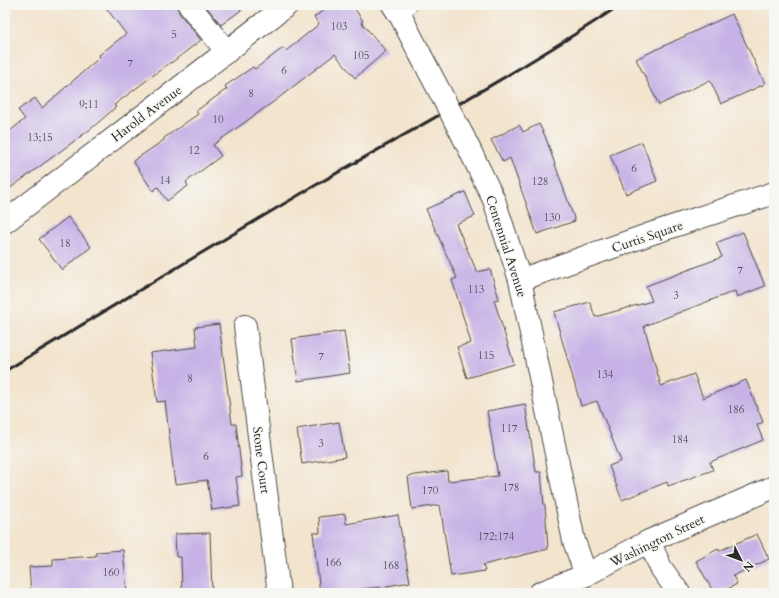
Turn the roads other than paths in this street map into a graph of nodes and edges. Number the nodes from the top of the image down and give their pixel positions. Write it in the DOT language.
graph roads {
  1 [pos="189,5"];
  2 [pos="287,5"];
  3 [pos="402,9"];
  4 [pos="227,52"];
  5 [pos="774,193"];
  6 [pos="5,222"];
  7 [pos="520,280"];
  8 [pos="244,326"];
  9 [pos="774,487"];
  10 [pos="649,541"];
  11 [pos="586,576"];
  12 [pos="279,593"];
  13 [pos="540,593"];
  14 [pos="679,593"];
  1 -- 4 [label="street"];
  2 -- 4 [label="street, Harold Avenue"];
  3 -- 7 [label="street, Centennial Avenue, bridge"];
  4 -- 6 [label="street, Harold Avenue"];
  5 -- 7 [label="street, Curtis Square"];
  7 -- 11 [label="street, Centennial Avenue"];
  8 -- 12 [label="street, Stone Court"];
  9 -- 10 [label="street, Washington Street"];
  10 -- 11 [label="street, Washington Street"];
  10 -- 14 [label="street"];
  11 -- 13 [label="street, Washington Street"];
}
